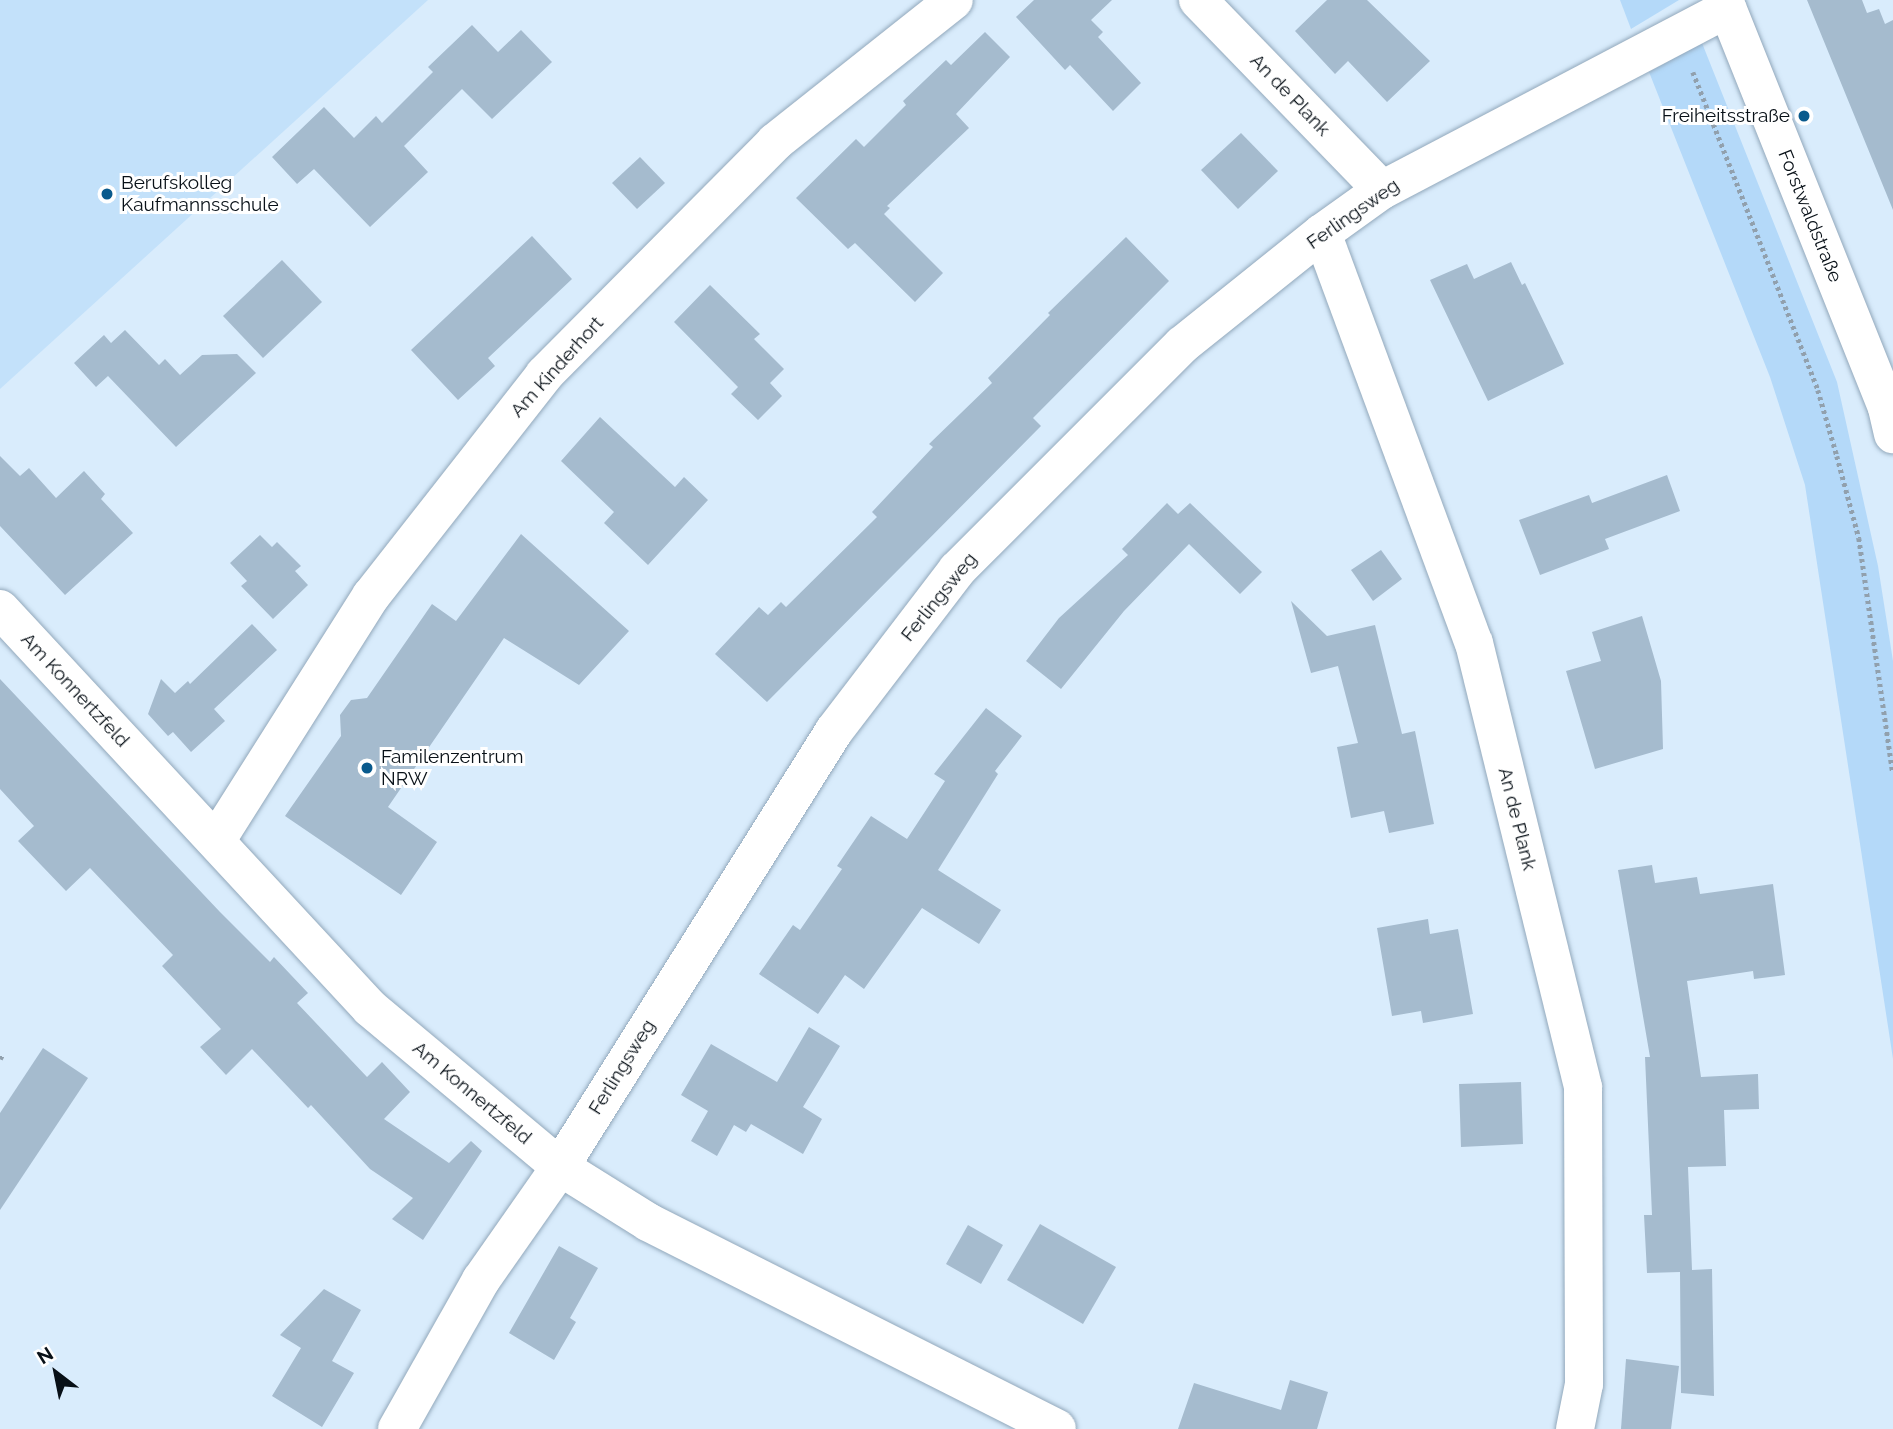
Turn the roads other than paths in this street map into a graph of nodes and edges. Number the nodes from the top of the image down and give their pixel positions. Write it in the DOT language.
graph roads {
  1 [pos="954,0"];
  2 [pos="1198,0"];
  3 [pos="1725,4"];
  4 [pos="1382,190"];
  5 [pos="1322,233"];
  6 [pos="1893,434"];
  7 [pos="0,609"];
  8 [pos="216,841"];
  9 [pos="560,1167"];
  10 [pos="397,1429"];
  11 [pos="1057,1429"];
  12 [pos="1576,1429"];
  1 -- 8 [label="street, Am Kinderhort"];
  2 -- 4 [label="street, An de Plank"];
  3 -- 4 [label="street, Ferlingsweg"];
  3 -- 6 [label="street, Forstwaldstraße"];
  4 -- 5 [label="street, Ferlingsweg"];
  5 -- 9 [label="street, Ferlingsweg"];
  5 -- 12 [label="street, An de Plank"];
  7 -- 8 [label="street, Am Konnertzfeld"];
  8 -- 9 [label="street, Am Konnertzfeld"];
  9 -- 10 [label="street, Ferlingsweg"];
  9 -- 11 [label="street, Am Konnertzfeld"];
}
